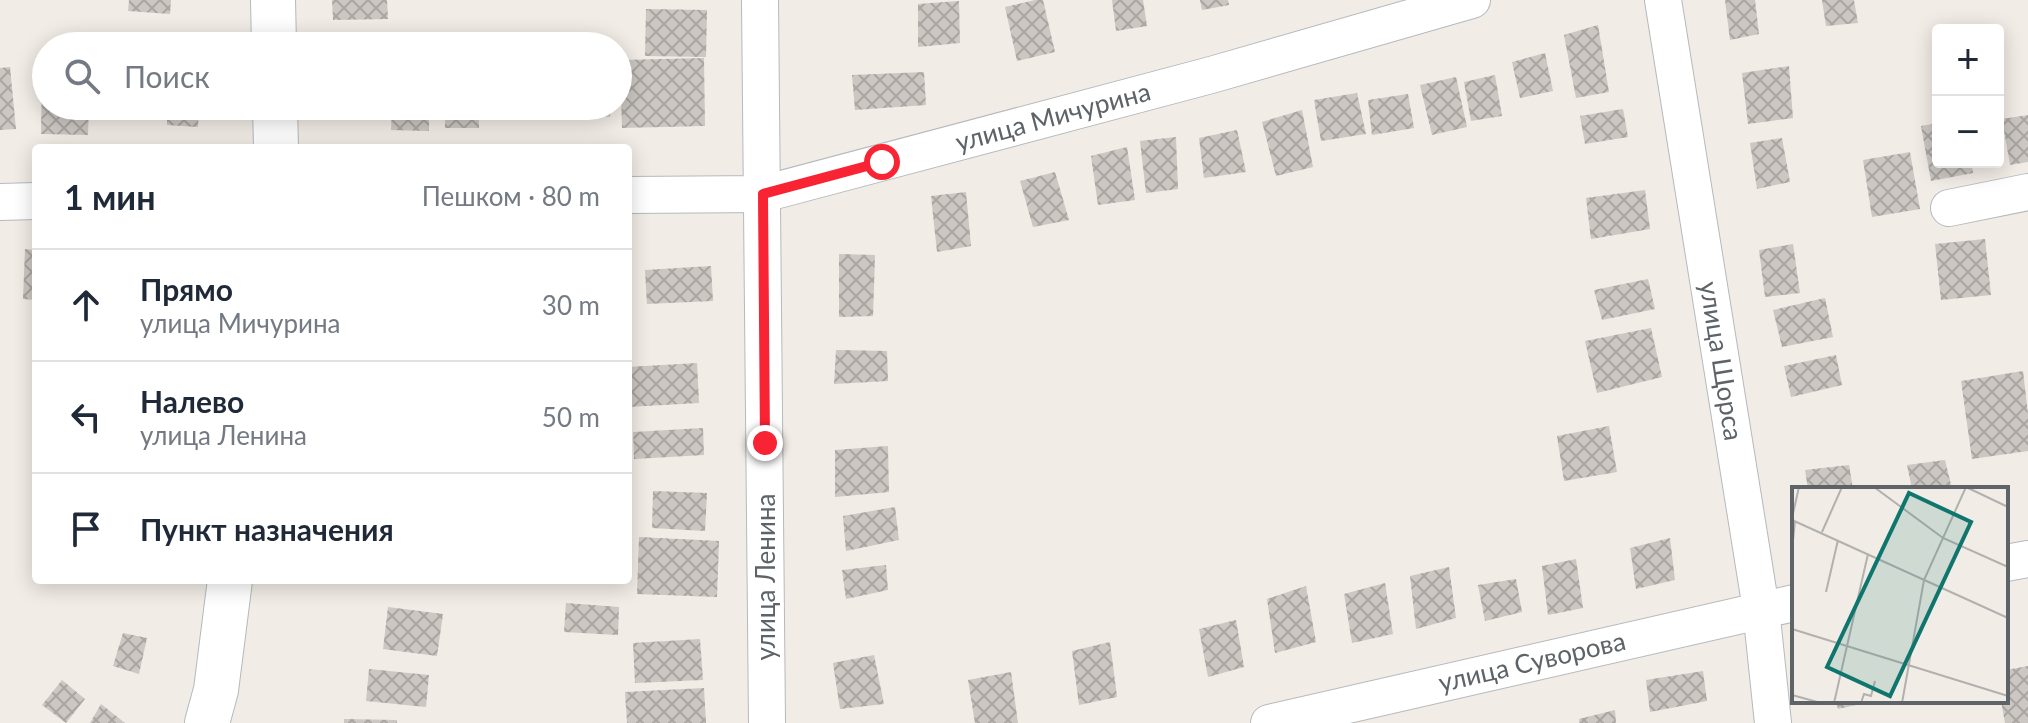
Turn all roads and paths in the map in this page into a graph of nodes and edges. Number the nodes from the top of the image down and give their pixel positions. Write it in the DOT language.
graph roads {
  1 [pos="273,0"];
  2 [pos="760,0"];
  3 [pos="1472,0"];
  4 [pos="1663,0"];
  5 [pos="274,32"];
  6 [pos="275,120"];
  7 [pos="276,144"];
  8 [pos="2028,192"];
  9 [pos="763,194"];
  10 [pos="632,195"];
  11 [pos="32,201"];
  12 [pos="0,202"];
  13 [pos="1949,208"];
  14 [pos="2028,559"];
  15 [pos="2008,563"];
  16 [pos="229,584"];
  17 [pos="1778,606"];
  18 [pos="207,723"];
  19 [pos="767,723"];
  20 [pos="1269,723"];
  21 [pos="1773,723"];
  1 -- 5 [label="main road"];
  2 -- 9 [label="street, улица Ленина"];
  3 -- 9 [label="street, улица Мичурина"];
  4 -- 17 [label="street, улица Щорса"];
  6 -- 7 [label="main road"];
  8 -- 13 [label="street"];
  9 -- 10 [label="street, улица Мичурина"];
  9 -- 19 [label="street, улица Ленина"];
  11 -- 12 [label="street"];
  14 -- 15 [label="street"];
  16 -- 18 [label="main road"];
  17 -- 20 [label="street, улица Суворова"];
  17 -- 21 [label="street, улица Щорса"];
}
